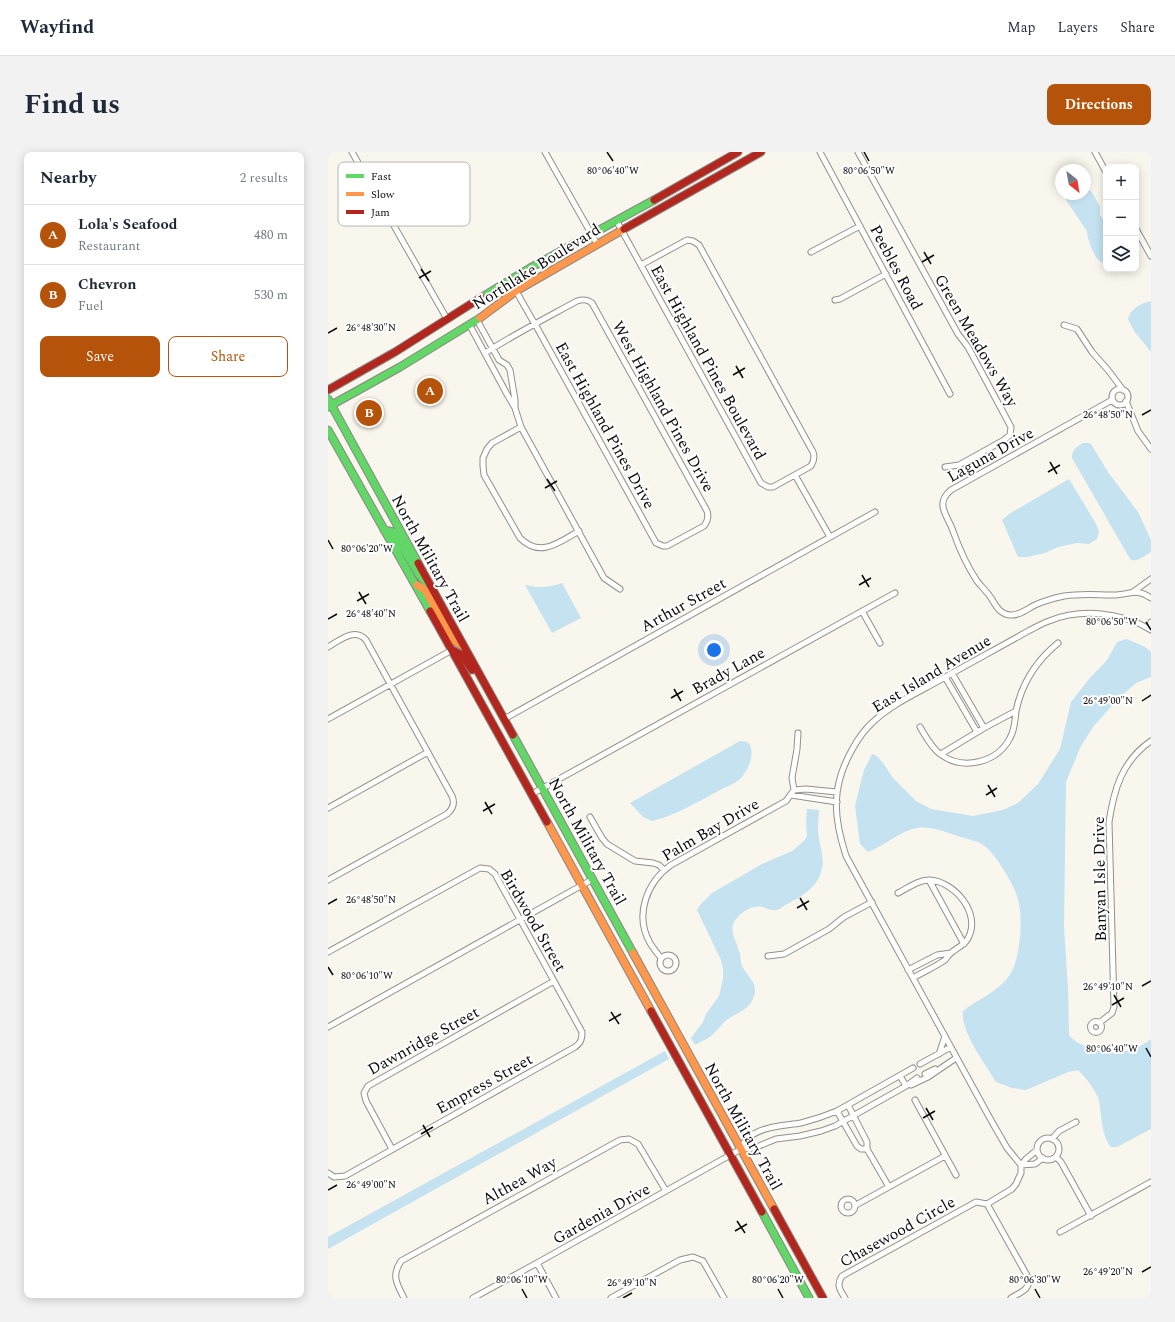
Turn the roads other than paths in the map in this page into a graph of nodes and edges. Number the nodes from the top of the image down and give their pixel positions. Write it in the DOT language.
graph roads {
  1 [pos="352,152"];
  2 [pos="545,152"];
  3 [pos="738,152"];
  4 [pos="761,152"];
  5 [pos="820,152"];
  6 [pos="858,152"];
  7 [pos="1095,152"];
  8 [pos="358,162"];
  9 [pos="1103,167"];
  10 [pos="616,220"];
  11 [pos="394,226"];
  12 [pos="860,226"];
  13 [pos="622,230"];
  14 [pos="1139,234"];
  15 [pos="591,235"];
  16 [pos="597,244"];
  17 [pos="810,252"];
  18 [pos="1151,256"];
  19 [pos="641,265"];
  20 [pos="886,274"];
  21 [pos="516,291"];
  22 [pos="836,300"];
  23 [pos="447,319"];
  24 [pos="477,320"];
  25 [pos="469,324"];
  26 [pos="535,324"];
  27 [pos="1064,325"];
  28 [pos="492,348"];
  29 [pos="485,353"];
  30 [pos="328,390"];
  31 [pos="1123,390"];
  32 [pos="950,394"];
  33 [pos="328,399"];
  34 [pos="1112,400"];
  35 [pos="1126,401"];
  36 [pos="330,406"];
  37 [pos="515,408"];
  38 [pos="521,426"];
  39 [pos="328,430"];
  40 [pos="1151,449"];
  41 [pos="945,467"];
  42 [pos="795,475"];
  43 [pos="875,512"];
  44 [pos="384,530"];
  45 [pos="578,531"];
  46 [pos="686,536"];
  47 [pos="830,537"];
  48 [pos="1151,579"];
  49 [pos="416,584"];
  50 [pos="620,589"];
  51 [pos="433,590"];
  52 [pos="1132,592"];
  53 [pos="895,593"];
  54 [pos="1151,598"];
  55 [pos="862,611"];
  56 [pos="1151,622"];
  57 [pos="1150,629"];
  58 [pos="880,643"];
  59 [pos="1058,643"];
  60 [pos="328,647"];
  61 [pos="465,647"];
  62 [pos="452,650"];
  63 [pos="952,673"];
  64 [pos="945,677"];
  65 [pos="390,684"];
  66 [pos="494,700"];
  67 [pos="1016,711"];
  68 [pos="328,719"];
  69 [pos="504,719"];
  70 [pos="920,727"];
  71 [pos="984,728"];
  72 [pos="977,732"];
  73 [pos="798,733"];
  74 [pos="1151,741"];
  75 [pos="428,752"];
  76 [pos="941,754"];
  77 [pos="543,788"];
  78 [pos="792,792"];
  79 [pos="838,792"];
  80 [pos="532,794"];
  81 [pos="836,802"];
  82 [pos="328,808"];
  83 [pos="590,817"];
  84 [pos="664,870"];
  85 [pos="592,879"];
  86 [pos="328,880"];
  87 [pos="929,880"];
  88 [pos="582,885"];
  89 [pos="898,893"];
  90 [pos="872,902"];
  91 [pos="520,920"];
  92 [pos="964,944"];
  93 [pos="328,952"];
  94 [pos="950,953"];
  95 [pos="768,956"];
  96 [pos="661,958"];
  97 [pos="908,970"];
  98 [pos="912,978"];
  99 [pos="554,981"];
  100 [pos="1099,1023"];
  101 [pos="328,1027"];
  102 [pos="945,1036"];
  103 [pos="581,1040"];
  104 [pos="951,1047"];
  105 [pos="939,1054"];
  106 [pos="956,1058"];
  107 [pos="920,1064"];
  108 [pos="942,1066"];
  109 [pos="913,1068"];
  110 [pos="925,1074"];
  111 [pos="900,1076"];
  112 [pos="918,1078"];
  113 [pos="906,1086"];
  114 [pos="915,1100"];
  115 [pos="848,1105"];
  116 [pos="836,1111"];
  117 [pos="853,1116"];
  118 [pos="843,1122"];
  119 [pos="1076,1122"];
  120 [pos="1052,1139"];
  121 [pos="392,1149"];
  122 [pos="867,1149"];
  123 [pos="741,1150"];
  124 [pos="1037,1150"];
  125 [pos="730,1155"];
  126 [pos="945,1156"];
  127 [pos="1056,1157"];
  128 [pos="1044,1158"];
  129 [pos="1021,1166"];
  130 [pos="328,1173"];
  131 [pos="956,1175"];
  132 [pos="1151,1182"];
  133 [pos="889,1187"];
  134 [pos="666,1192"];
  135 [pos="987,1204"];
  136 [pos="856,1205"];
  137 [pos="1091,1216"];
  138 [pos="1060,1232"];
  139 [pos="537,1263"];
  140 [pos="479,1296"];
  141 [pos="404,1298"];
  142 [pos="473,1298"];
  143 [pos="556,1298"];
  144 [pos="611,1298"];
  145 [pos="724,1298"];
  146 [pos="809,1298"];
  147 [pos="823,1298"];
  148 [pos="845,1298"];
  149 [pos="1011,1298"];
  1 -- 8 [label="street"];
  2 -- 15 [label="street"];
  3 -- 10 [label="main road, Northlake Boulevard"];
  4 -- 13 [label="main road, Northlake Boulevard"];
  5 -- 12 [label="street, Peebles Road"];
  6 -- 41 [label="street, Green Meadows Way"];
  7 -- 9 [label="street"];
  10 -- 13 [label="street, East Highland Pines Boulevard"];
  10 -- 15 [label="main road, Northlake Boulevard"];
  11 -- 23 [label="street"];
  12 -- 17 [label="street"];
  12 -- 20 [label="street, Peebles Road"];
  13 -- 16 [label="main road, Northlake Boulevard"];
  13 -- 19 [label="street, East Highland Pines Boulevard"];
  14 -- 18 [label="street"];
  15 -- 16 [label="street"];
  15 -- 23 [label="main road, Northlake Boulevard"];
  16 -- 21 [label="main road, Northlake Boulevard"];
  19 -- 42 [label="street, East Highland Pines Boulevard"];
  19 -- 42 [label="street, East Highland Pines Boulevard"];
  20 -- 22 [label="street"];
  20 -- 32 [label="street, Peebles Road"];
  21 -- 24 [label="main road, Northlake Boulevard"];
  21 -- 26 [label="street, East Highland Pines Drive"];
  23 -- 30 [label="main road, Northlake Boulevard"];
  24 -- 25 [label="main road, Northlake Boulevard"];
  24 -- 28 [label="street"];
  25 -- 29 [label="street"];
  25 -- 36 [label="main road, Northlake Boulevard"];
  26 -- 28 [label="street"];
  26 -- 46 [label="street, East Highland Pines Drive"];
  26 -- 46 [label="street, West Highland Pines Drive"];
  27 -- 31 [label="street"];
  28 -- 29 [label="street"];
  28 -- 37 [label="street"];
  29 -- 37 [label="street"];
  31 -- 34 [label="street"];
  31 -- 35 [label="street"];
  33 -- 36 [label="main road, North Military Trail"];
  34 -- 35 [label="street"];
  34 -- 52 [label="street, Laguna Drive"];
  35 -- 40 [label="street"];
  36 -- 51 [label="main road, North Military Trail"];
  37 -- 38 [label="street"];
  38 -- 45 [label="street"];
  38 -- 45 [label="street"];
  39 -- 44 [label="main road, North Military Trail"];
  42 -- 47 [label="street"];
  43 -- 47 [label="street, Arthur Street"];
  44 -- 49 [label="main road, North Military Trail"];
  44 -- 51 [label="main road"];
  45 -- 50 [label="street"];
  47 -- 69 [label="street, Arthur Street"];
  48 -- 52 [label="street"];
  49 -- 61 [label="main road"];
  49 -- 62 [label="main road, North Military Trail"];
  51 -- 61 [label="main road, North Military Trail"];
  52 -- 54 [label="street, Laguna Drive"];
  53 -- 55 [label="street, Brady Lane"];
  55 -- 58 [label="street"];
  55 -- 77 [label="street, Brady Lane"];
  56 -- 57 [label="street"];
  57 -- 63 [label="street, East Island Avenue"];
  59 -- 67 [label="street"];
  60 -- 65 [label="street"];
  61 -- 66 [label="main road, North Military Trail"];
  62 -- 65 [label="street"];
  62 -- 66 [label="main road"];
  62 -- 80 [label="main road, North Military Trail"];
  63 -- 64 [label="street, East Island Avenue"];
  63 -- 71 [label="street"];
  64 -- 72 [label="street"];
  64 -- 79 [label="street, East Island Avenue"];
  65 -- 68 [label="street"];
  65 -- 75 [label="street"];
  66 -- 69 [label="main road, North Military Trail"];
  67 -- 71 [label="street"];
  67 -- 76 [label="street"];
  69 -- 77 [label="main road, North Military Trail"];
  70 -- 76 [label="street"];
  71 -- 72 [label="street"];
  72 -- 76 [label="street"];
  73 -- 78 [label="street"];
  74 -- 100 [label="street, Banyan Isle Drive"];
  75 -- 82 [label="street"];
  75 -- 86 [label="street"];
  77 -- 80 [label="street, Brady Lane"];
  77 -- 85 [label="main road, North Military Trail"];
  78 -- 79 [label="street"];
  78 -- 81 [label="street"];
  78 -- 84 [label="street, Palm Bay Drive"];
  79 -- 81 [label="street, East Island Avenue"];
  80 -- 88 [label="main road, North Military Trail"];
  81 -- 90 [label="street, East Island Avenue"];
  83 -- 84 [label="street"];
  84 -- 96 [label="street, Palm Bay Drive"];
  85 -- 88 [label="street"];
  85 -- 123 [label="main road, North Military Trail"];
  87 -- 89 [label="street"];
  87 -- 92 [label="street"];
  87 -- 92 [label="street"];
  88 -- 91 [label="street"];
  88 -- 125 [label="main road, North Military Trail"];
  90 -- 95 [label="street"];
  90 -- 97 [label="street, East Island Avenue"];
  91 -- 93 [label="street, Birdwood Street"];
  91 -- 99 [label="street, Birdwood Street"];
  91 -- 101 [label="street"];
  92 -- 94 [label="street"];
  94 -- 97 [label="street"];
  94 -- 98 [label="street"];
  97 -- 98 [label="street, East Island Avenue"];
  98 -- 102 [label="street, East Island Avenue"];
  99 -- 103 [label="street, Birdwood Street"];
  99 -- 121 [label="street, Dawnridge Street"];
  102 -- 104 [label="street, East Island Avenue"];
  102 -- 105 [label="street"];
  103 -- 121 [label="street, Empress Street"];
  104 -- 105 [label="street"];
  104 -- 106 [label="street, East Island Avenue"];
  105 -- 107 [label="street"];
  106 -- 108 [label="street, Gardenia Drive"];
  106 -- 129 [label="street, East Island Avenue"];
  108 -- 110 [label="street, Gardenia Drive"];
  108 -- 113 [label="street, Gardenia Drive"];
  109 -- 111 [label="street, Gardenia Drive"];
  111 -- 113 [label="street"];
  111 -- 115 [label="street, Gardenia Drive"];
  112 -- 113 [label="street, Gardenia Drive"];
  113 -- 117 [label="street, Gardenia Drive"];
  114 -- 126 [label="street"];
  115 -- 116 [label="street, Gardenia Drive"];
  115 -- 117 [label="street"];
  116 -- 118 [label="street"];
  116 -- 123 [label="street, Gardenia Drive"];
  117 -- 118 [label="street, Gardenia Drive"];
  117 -- 122 [label="street"];
  118 -- 122 [label="street"];
  118 -- 123 [label="street, Gardenia Drive"];
  119 -- 120 [label="street"];
  120 -- 124 [label="street"];
  120 -- 127 [label="street"];
  121 -- 130 [label="street, Empress Street"];
  122 -- 133 [label="street"];
  123 -- 125 [label="street, Gardenia Drive"];
  123 -- 147 [label="main road, North Military Trail"];
  124 -- 128 [label="street"];
  124 -- 129 [label="street, Chasewood Circle"];
  125 -- 134 [label="street, Gardenia Drive"];
  125 -- 146 [label="main road, North Military Trail"];
  126 -- 131 [label="street"];
  126 -- 133 [label="street"];
  127 -- 128 [label="street"];
  127 -- 137 [label="street"];
  128 -- 129 [label="street"];
  129 -- 135 [label="street, Chasewood Circle"];
  132 -- 137 [label="street"];
  133 -- 136 [label="street"];
  134 -- 139 [label="street, Gardenia Drive"];
  134 -- 141 [label="street, Althea Way"];
  135 -- 148 [label="street, Chasewood Circle"];
  135 -- 149 [label="street"];
  137 -- 138 [label="street"];
  139 -- 140 [label="street, Gardenia Drive"];
  139 -- 143 [label="street"];
  140 -- 142 [label="street, Gardenia Drive"];
  144 -- 145 [label="street"];
}
